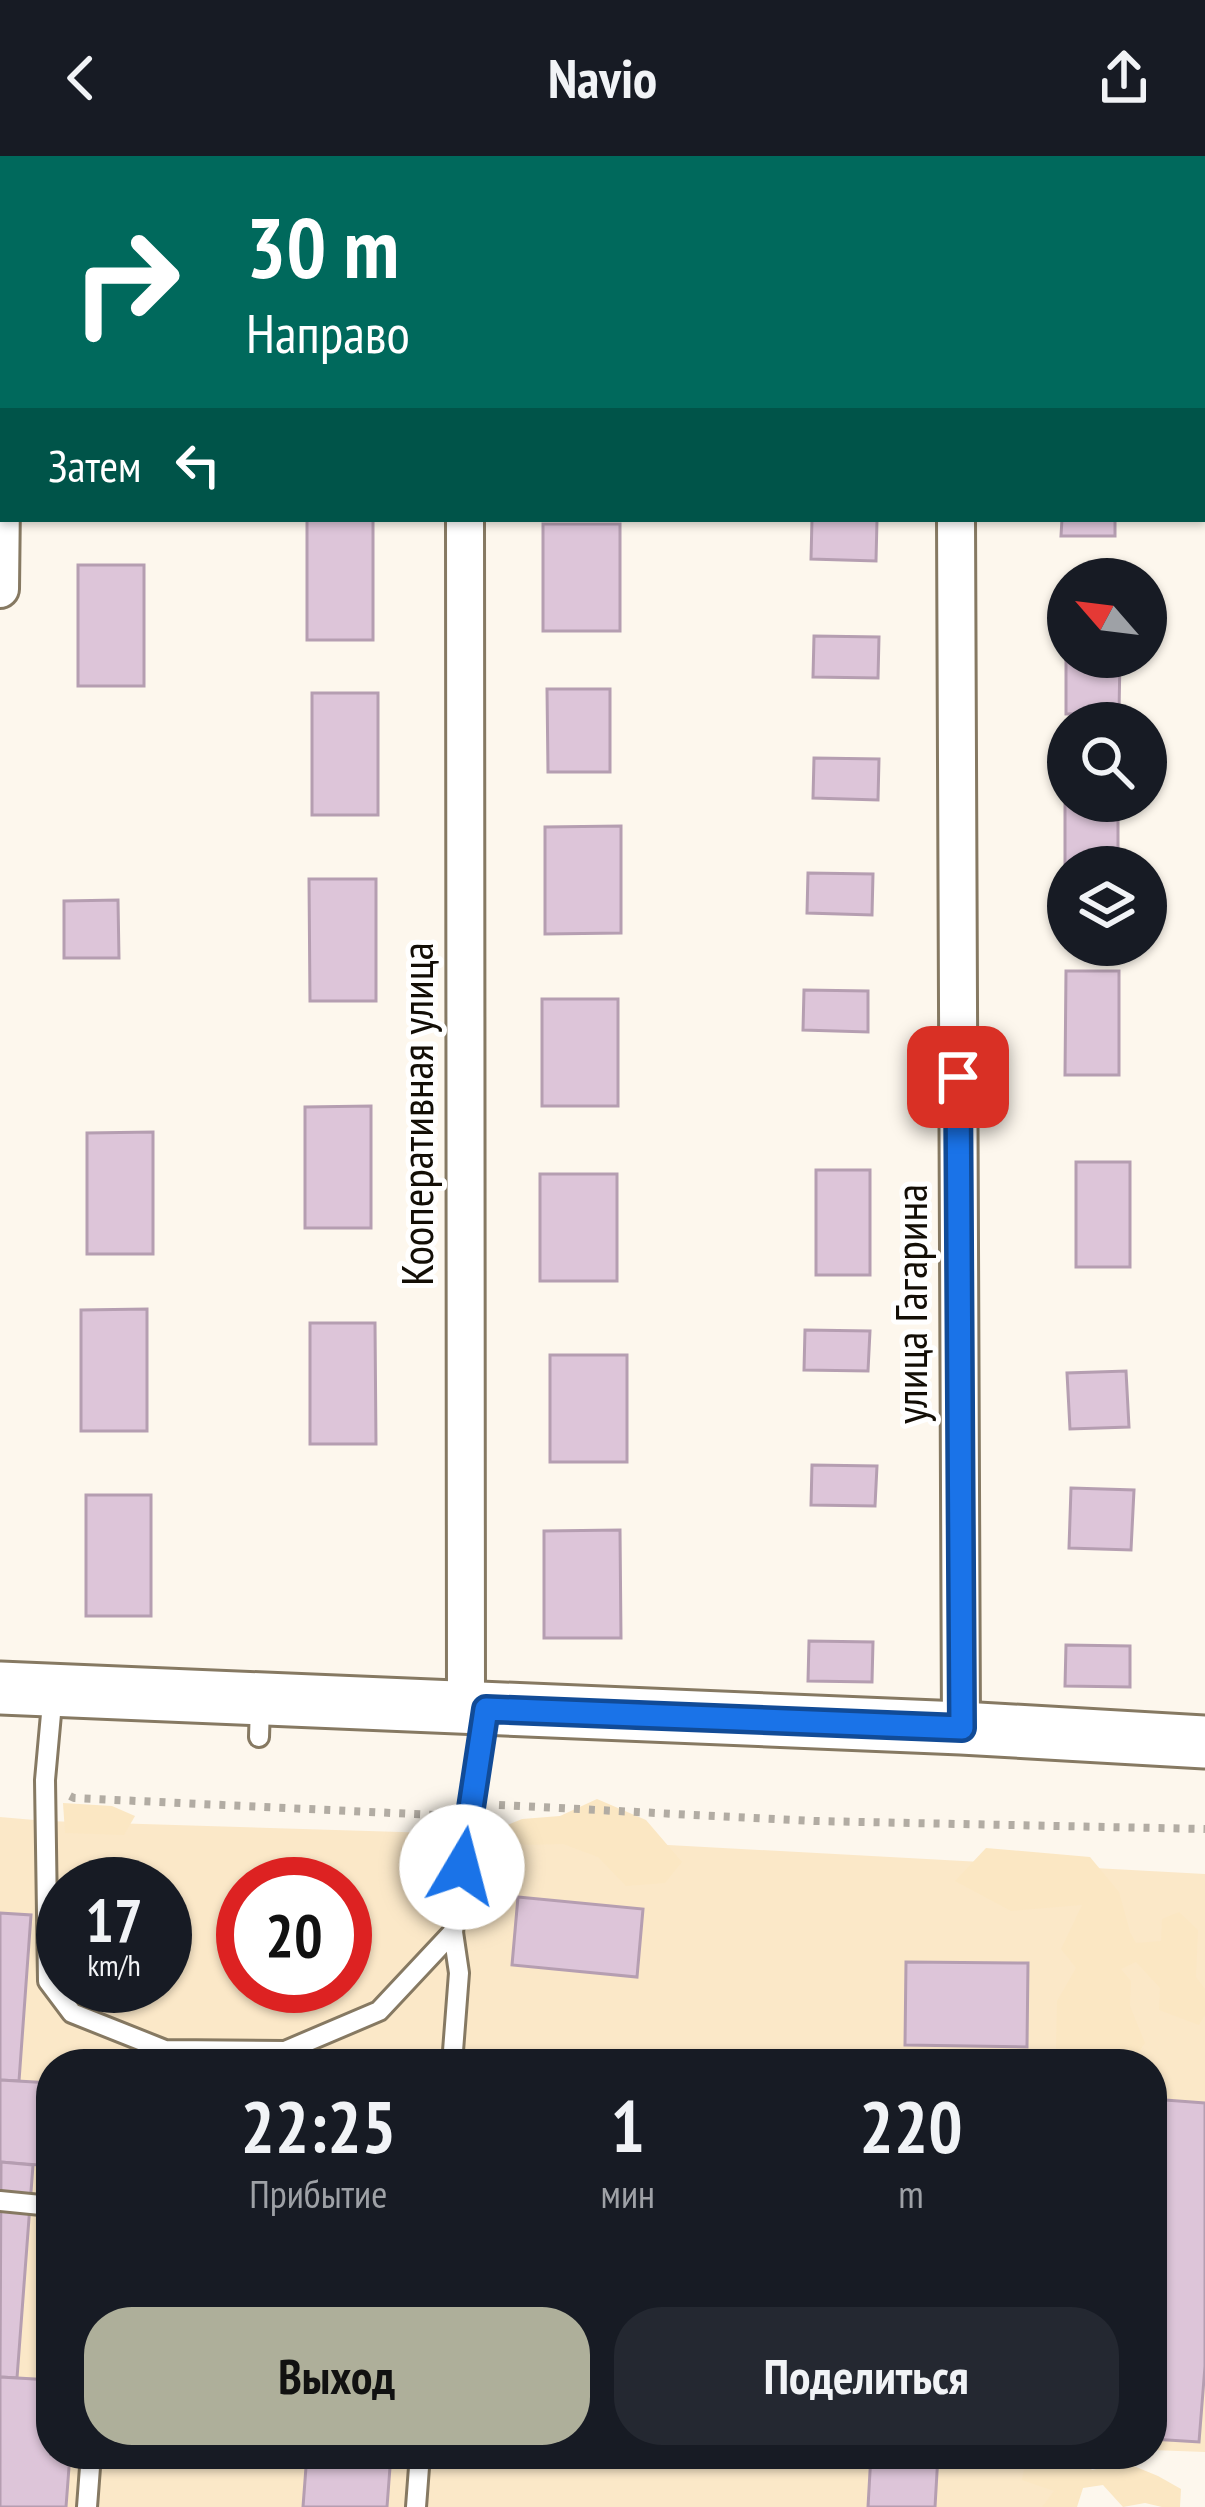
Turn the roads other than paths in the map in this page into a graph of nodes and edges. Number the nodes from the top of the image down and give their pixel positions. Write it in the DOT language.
graph roads {
  1 [pos="1,522"];
  2 [pos="465,522"];
  3 [pos="956,522"];
  4 [pos="0,589"];
  5 [pos="0,1688"];
  6 [pos="53,1692"];
  7 [pos="476,1708"];
  8 [pos="962,1728"];
  9 [pos="1205,1742"];
  10 [pos="453,1932"];
  11 [pos="163,2049"];
  12 [pos="291,2049"];
  13 [pos="453,2049"];
  14 [pos="0,2201"];
  15 [pos="36,2205"];
  16 [pos="90,2469"];
  17 [pos="419,2469"];
  18 [pos="87,2507"];
  19 [pos="416,2507"];
  1 -- 4 [label="street"];
  2 -- 7 [label="street, Кооперативная улица"];
  3 -- 8 [label="street, улица Гагарина"];
  5 -- 6 [label="street"];
  6 -- 7 [label="street"];
  6 -- 11 [label="lane"];
  7 -- 8 [label="street"];
  7 -- 10 [label="lane"];
  8 -- 9 [label="street"];
  10 -- 12 [label="lane"];
  10 -- 13 [label="lane"];
  14 -- 15 [label="lane"];
  16 -- 18 [label="lane"];
  17 -- 19 [label="lane"];
}
